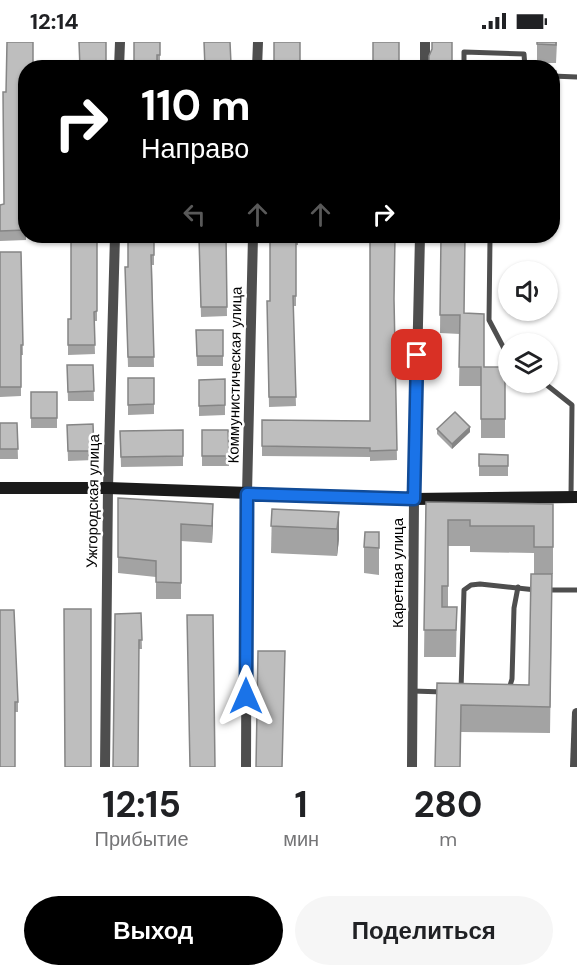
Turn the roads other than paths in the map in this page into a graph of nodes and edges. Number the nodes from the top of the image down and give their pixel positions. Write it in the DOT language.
graph roads {
  1 [pos="120,42"];
  2 [pos="258,42"];
  3 [pos="425,42"];
  4 [pos="119,60"];
  5 [pos="257,60"];
  6 [pos="424,60"];
  7 [pos="464,60"];
  8 [pos="524,60"];
  9 [pos="560,76"];
  10 [pos="577,77"];
  11 [pos="115,243"];
  12 [pos="253,243"];
  13 [pos="420,243"];
  14 [pos="490,243"];
  15 [pos="498,337"];
  16 [pos="557,393"];
  17 [pos="0,488"];
  18 [pos="108,488"];
  19 [pos="247,494"];
  20 [pos="574,498"];
  21 [pos="414,499"];
  22 [pos="518,587"];
  23 [pos="577,590"];
  24 [pos="412,691"];
  25 [pos="461,693"];
  26 [pos="471,693"];
  27 [pos="504,693"];
  28 [pos="577,713"];
  29 [pos="105,767"];
  30 [pos="246,767"];
  31 [pos="412,767"];
  32 [pos="575,767"];
  1 -- 4 [label="street"];
  2 -- 5 [label="street"];
  3 -- 6 [label="street"];
  7 -- 8 [label="lane"];
  9 -- 10 [label="lane"];
  11 -- 18 [label="street, Ужгородская улица"];
  12 -- 19 [label="street, Коммунистическая улица"];
  13 -- 21 [label="street, Каретная улица"];
  14 -- 15 [label="lane"];
  16 -- 20 [label="lane"];
  17 -- 18 [label="main road"];
  18 -- 19 [label="main road"];
  18 -- 29 [label="street, Ужгородская улица"];
  19 -- 21 [label="main road"];
  19 -- 30 [label="street, Коммунистическая улица"];
  20 -- 21 [label="main road"];
  21 -- 24 [label="street, Каретная улица"];
  22 -- 23 [label="lane"];
  22 -- 25 [label="lane"];
  22 -- 27 [label="lane"];
  24 -- 25 [label="lane"];
  24 -- 31 [label="street, Каретная улица"];
  25 -- 26 [label="lane"];
  28 -- 32 [label="street"];
}
